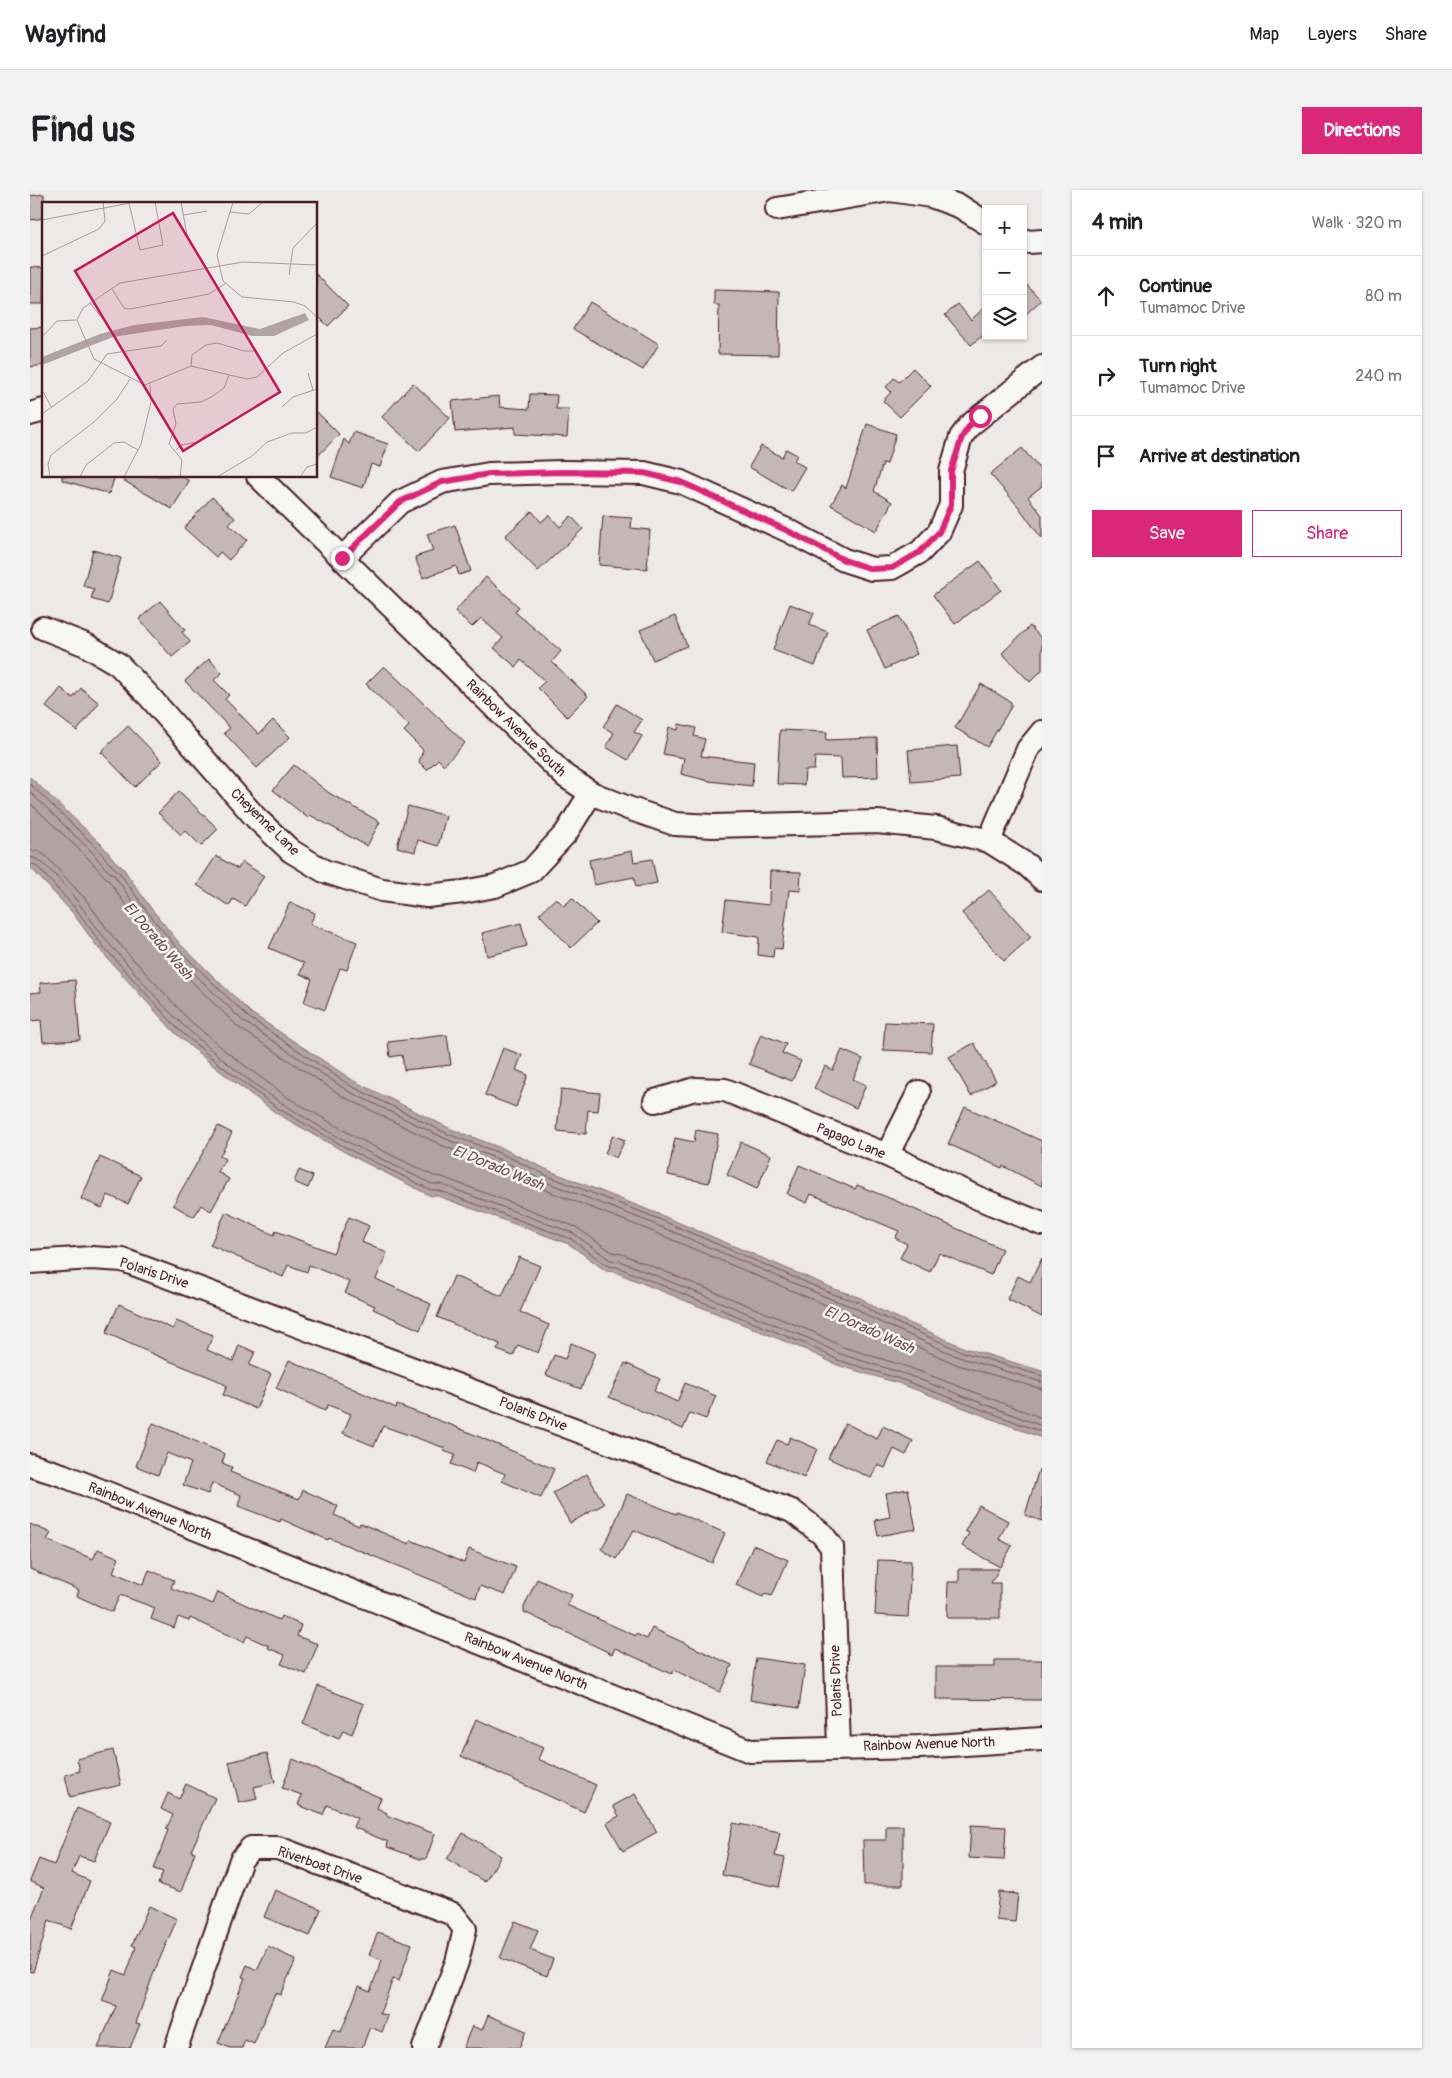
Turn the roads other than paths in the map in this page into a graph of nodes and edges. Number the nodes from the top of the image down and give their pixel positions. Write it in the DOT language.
graph roads {
  1 [pos="777,209"];
  2 [pos="982,221"];
  3 [pos="1027,241"];
  4 [pos="1042,241"];
  5 [pos="1042,367"];
  6 [pos="260,478"];
  7 [pos="342,558"];
  8 [pos="43,628"];
  9 [pos="1042,732"];
  10 [pos="591,793"];
  11 [pos="989,841"];
  12 [pos="1042,880"];
  13 [pos="919,1092"];
  14 [pos="654,1100"];
  15 [pos="887,1156"];
  16 [pos="1042,1224"];
  17 [pos="30,1262"];
  18 [pos="30,1465"];
  19 [pos="1042,1739"];
  20 [pos="838,1748"];
  21 [pos="176,2048"];
  22 [pos="424,2048"];
  1 -- 2 [label="street"];
  3 -- 4 [label="street"];
  5 -- 7 [label="street"];
  6 -- 7 [label="street, Rainbow Avenue South"];
  7 -- 10 [label="street, Rainbow Avenue South"];
  8 -- 10 [label="street, Cheyenne Lane"];
  9 -- 11 [label="street"];
  10 -- 11 [label="street, Rainbow Avenue South"];
  11 -- 12 [label="street, Rainbow Avenue South"];
  13 -- 15 [label="street"];
  14 -- 15 [label="street, Papago Lane"];
  15 -- 16 [label="street, Papago Lane"];
  17 -- 20 [label="street, Polaris Drive"];
  18 -- 20 [label="street, Rainbow Avenue North"];
  19 -- 20 [label="street, Rainbow Avenue North"];
  21 -- 22 [label="street, Riverboat Drive"];
}
